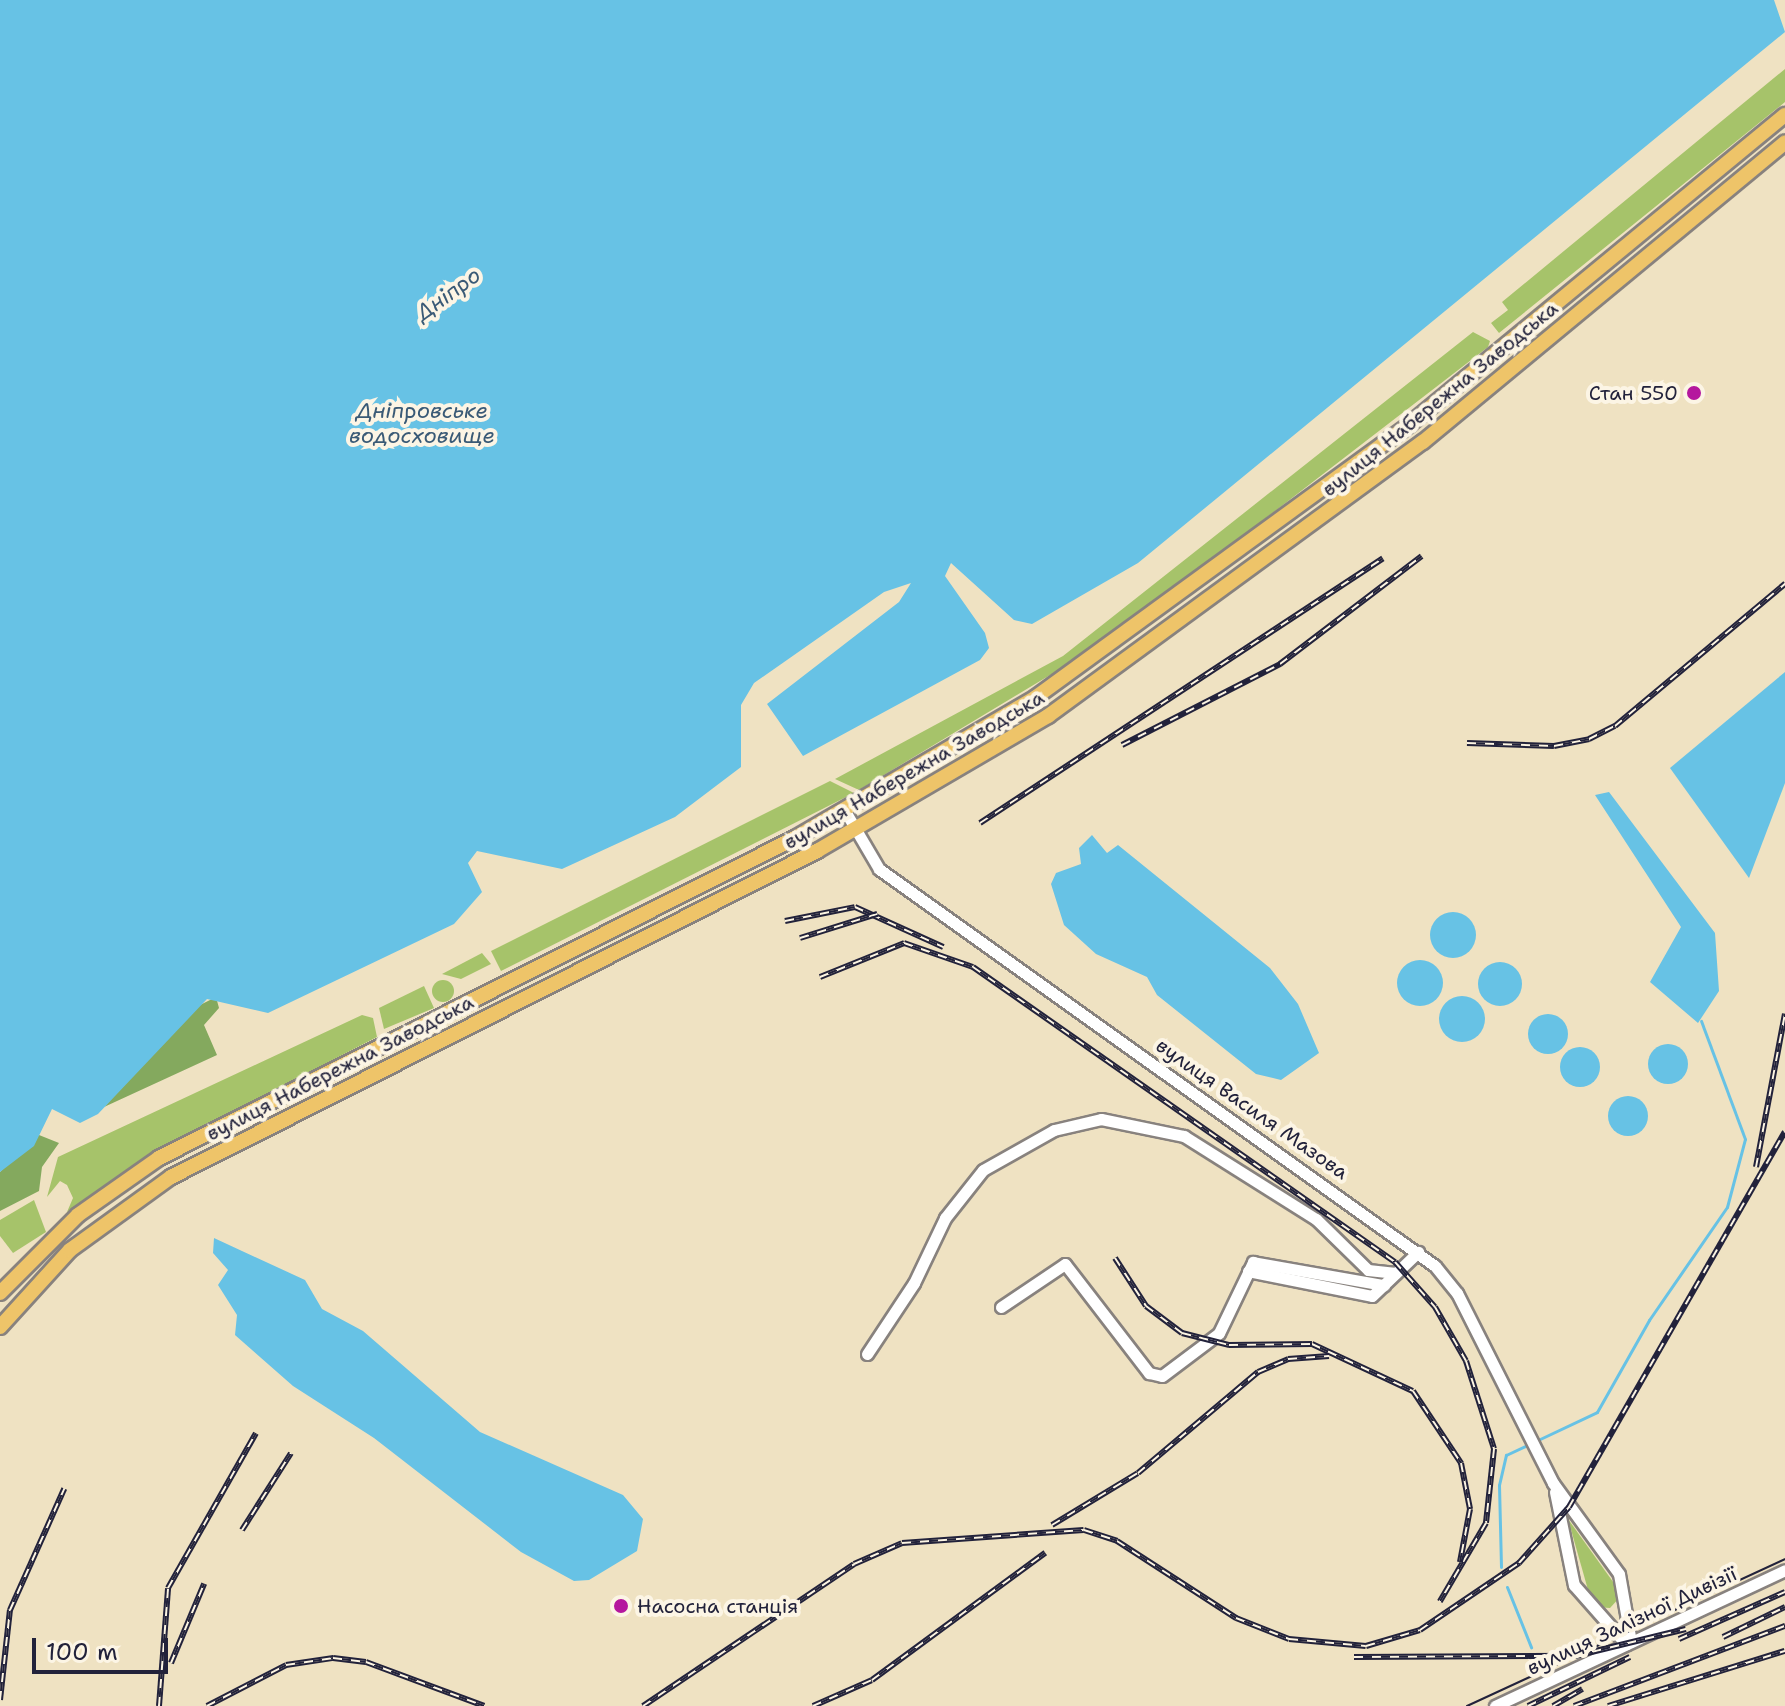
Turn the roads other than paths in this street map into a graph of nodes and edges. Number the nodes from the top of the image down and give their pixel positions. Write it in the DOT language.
graph roads {
  1 [pos="1785,115"];
  2 [pos="1785,143"];
  3 [pos="845,811"];
  4 [pos="855,831"];
  5 [pos="1418,1252"];
  6 [pos="1396,1273"];
  7 [pos="0,1293"];
  8 [pos="1001,1307"];
  9 [pos="0,1327"];
  10 [pos="867,1354"];
  11 [pos="1553,1483"];
  12 [pos="1785,1570"];
  13 [pos="1628,1643"];
  14 [pos="1495,1706"];
  1 -- 3 [label="main road, вулиця Набережна Заводська"];
  2 -- 4 [label="main road, вулиця Набережна Заводська"];
  3 -- 4 [label="street, вулиця Василя Мазова"];
  3 -- 7 [label="main road, вулиця Набережна Заводська"];
  4 -- 5 [label="street, вулиця Василя Мазова"];
  4 -- 9 [label="main road, вулиця Набережна Заводська"];
  5 -- 6 [label="street"];
  5 -- 11 [label="street, вулиця Василя Мазова"];
  6 -- 8 [label="street"];
  6 -- 10 [label="street"];
  11 -- 13 [label="street, вулиця Василя Мазова"];
  11 -- 13 [label="street, вулиця Василя Мазова"];
  12 -- 13 [label="street, вулиця Залізної Дивізії"];
  13 -- 14 [label="street, вулиця Залізної Дивізії"];
}
